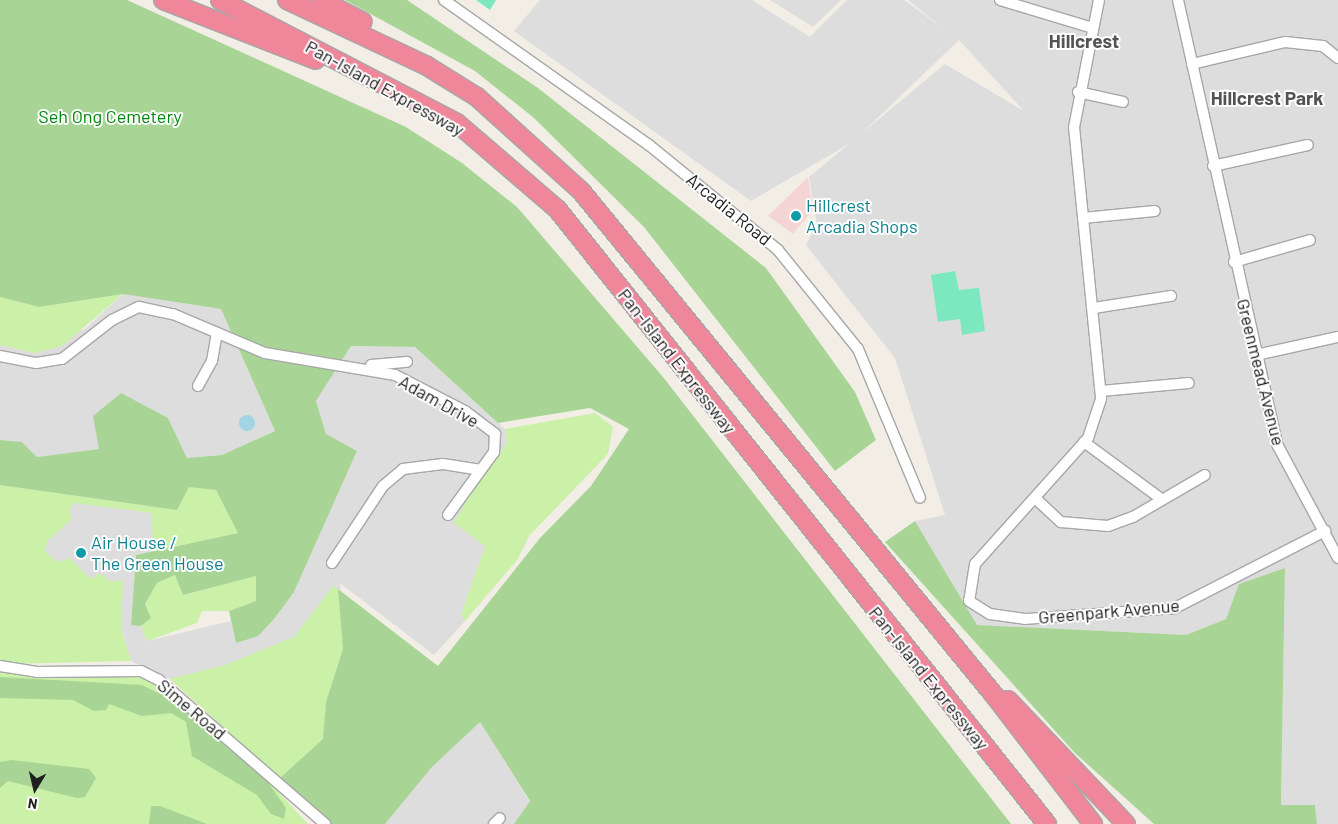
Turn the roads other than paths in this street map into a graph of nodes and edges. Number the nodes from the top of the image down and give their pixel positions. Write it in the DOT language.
graph roads {
  1 [pos="163,0"];
  2 [pos="220,0"];
  3 [pos="287,0"];
  4 [pos="321,0"];
  5 [pos="444,0"];
  6 [pos="1000,0"];
  7 [pos="1099,0"];
  8 [pos="1178,0"];
  9 [pos="1092,28"];
  10 [pos="1338,58"];
  11 [pos="1192,64"];
  12 [pos="427,66"];
  13 [pos="353,68"];
  14 [pos="1078,92"];
  15 [pos="1123,102"];
  16 [pos="1308,145"];
  17 [pos="1213,166"];
  18 [pos="1155,211"];
  19 [pos="1083,218"];
  20 [pos="1310,240"];
  21 [pos="1234,262"];
  22 [pos="1171,296"];
  23 [pos="1094,308"];
  24 [pos="217,334"];
  25 [pos="1338,337"];
  26 [pos="0,356"];
  27 [pos="1256,356"];
  28 [pos="407,362"];
  29 [pos="355,366"];
  30 [pos="1189,382"];
  31 [pos="198,386"];
  32 [pos="1101,391"];
  33 [pos="1084,442"];
  34 [pos="480,470"];
  35 [pos="1205,475"];
  36 [pos="920,498"];
  37 [pos="1160,498"];
  38 [pos="1036,499"];
  39 [pos="448,516"];
  40 [pos="1325,531"];
  41 [pos="1338,558"];
  42 [pos="332,563"];
  43 [pos="0,666"];
  44 [pos="994,695"];
  45 [pos="325,824"];
  46 [pos="1047,824"];
  47 [pos="1093,824"];
  48 [pos="1126,824"];
  1 -- 13 [label="highway"];
  2 -- 13 [label="highway, Pan-Island Expressway"];
  3 -- 12 [label="highway, Pan-Island Expressway"];
  4 -- 12 [label="highway"];
  5 -- 36 [label="street, Arcadia Road"];
  6 -- 9 [label="street"];
  7 -- 9 [label="street"];
  8 -- 11 [label="street, Greenmead Avenue"];
  9 -- 14 [label="street"];
  10 -- 11 [label="street"];
  11 -- 17 [label="street, Greenmead Avenue"];
  12 -- 44 [label="highway, Pan-Island Expressway"];
  13 -- 46 [label="highway, Pan-Island Expressway"];
  14 -- 15 [label="street"];
  14 -- 19 [label="street"];
  16 -- 17 [label="street"];
  17 -- 21 [label="street, Greenmead Avenue"];
  18 -- 19 [label="street"];
  19 -- 23 [label="street"];
  20 -- 21 [label="street"];
  21 -- 27 [label="street, Greenmead Avenue"];
  22 -- 23 [label="street"];
  23 -- 32 [label="street"];
  24 -- 26 [label="street, Adam Drive"];
  24 -- 29 [label="street, Adam Drive"];
  24 -- 31 [label="street"];
  25 -- 27 [label="street"];
  27 -- 40 [label="street, Greenmead Avenue"];
  28 -- 29 [label="street, Adam Drive"];
  29 -- 34 [label="street, Adam Drive"];
  30 -- 32 [label="street"];
  32 -- 33 [label="street"];
  33 -- 37 [label="street"];
  33 -- 38 [label="street"];
  34 -- 39 [label="street"];
  34 -- 42 [label="street"];
  35 -- 37 [label="street"];
  37 -- 38 [label="street"];
  38 -- 40 [label="street, Greenpark Avenue"];
  40 -- 41 [label="street, Greenmead Avenue"];
  43 -- 45 [label="street, Sime Road"];
  44 -- 47 [label="highway, Pan-Island Expressway"];
  44 -- 48 [label="highway"];
}
